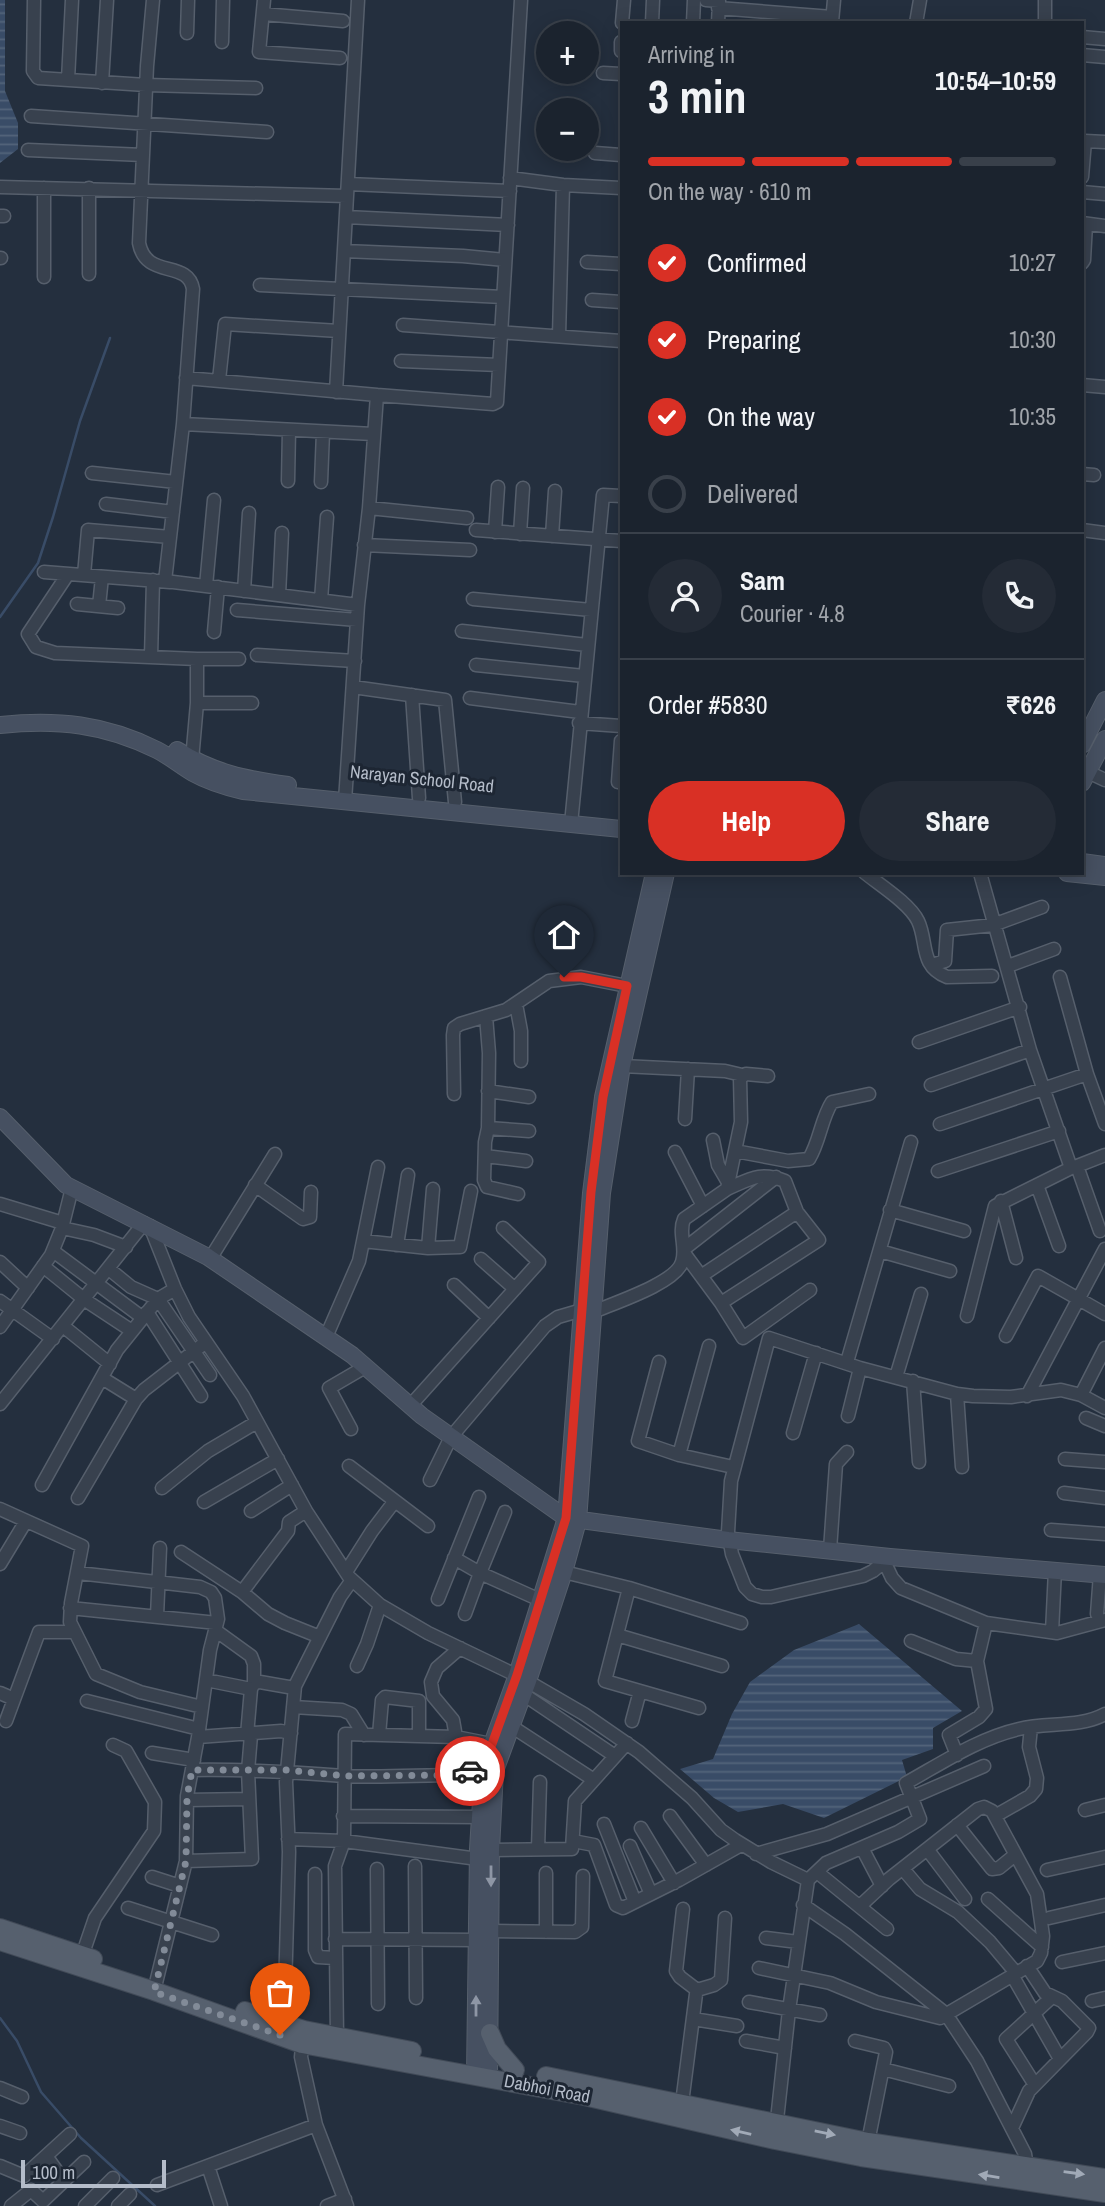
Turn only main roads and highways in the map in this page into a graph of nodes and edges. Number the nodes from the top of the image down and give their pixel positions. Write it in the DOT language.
graph roads {
  1 [pos="0,1928"];
  2 [pos="0,1941"];
  3 [pos="156,1986"];
  4 [pos="490,2033"];
  5 [pos="303,2037"];
  6 [pos="482,2070"];
  7 [pos="515,2070"];
  8 [pos="776,2132"];
  9 [pos="1028,2174"];
  10 [pos="1105,2178"];
  11 [pos="1105,2193"];
  1 -- 3 [label="main road, Dabhoi Road"];
  2 -- 3 [label="main road, Dabhoi Road"];
  3 -- 5 [label="main road, Dabhoi Road"];
  3 -- 5 [label="main road, Dabhoi Road"];
  4 -- 7 [label="main road"];
  5 -- 6 [label="main road, Dabhoi Road"];
  5 -- 6 [label="main road, Dabhoi Road"];
  6 -- 7 [label="main road, Dabhoi Road"];
  8 -- 6 [label="main road, Dabhoi Road, one-way"];
  7 -- 8 [label="main road, Dabhoi Road"];
  8 -- 9 [label="main road, Dabhoi Road, one-way"];
  9 -- 8 [label="main road, Dabhoi Road, one-way"];
  9 -- 10 [label="main road, Dabhoi Road, one-way"];
  9 -- 11 [label="main road, Dabhoi Road"];
}
